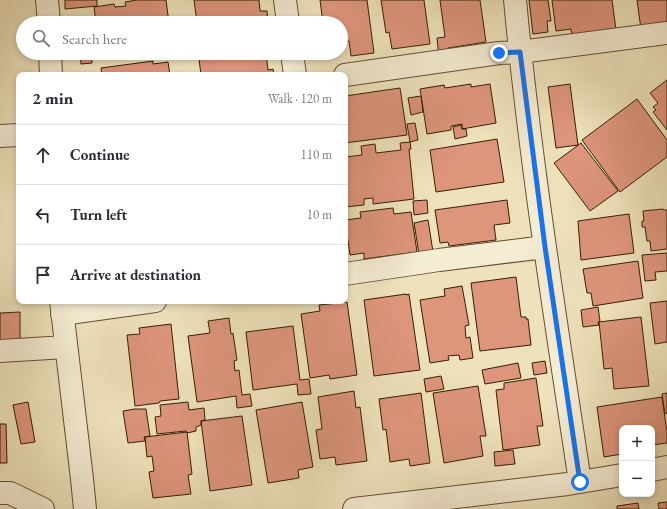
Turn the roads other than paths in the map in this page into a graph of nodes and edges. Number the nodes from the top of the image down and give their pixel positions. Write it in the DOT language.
graph roads {
  1 [pos="48,0"];
  2 [pos="285,0"];
  3 [pos="515,0"];
  4 [pos="48,16"];
  5 [pos="287,16"];
  6 [pos="667,33"];
  7 [pos="520,52"];
  8 [pos="50,60"];
  9 [pos="293,60"];
  10 [pos="51,72"];
  11 [pos="295,72"];
  12 [pos="348,75"];
  13 [pos="16,135"];
  14 [pos="0,136"];
  15 [pos="545,247"];
  16 [pos="348,274"];
  17 [pos="115,304"];
  18 [pos="61,308"];
  19 [pos="66,347"];
  20 [pos="0,351"];
  21 [pos="667,467"];
  22 [pos="655,469"];
  23 [pos="619,476"];
  24 [pos="580,482"];
  25 [pos="0,493"];
  26 [pos="43,509"];
  27 [pos="85,509"];
  28 [pos="354,509"];
  1 -- 4 [label="street"];
  2 -- 5 [label="street"];
  3 -- 7 [label="street"];
  6 -- 7 [label="street"];
  7 -- 12 [label="street"];
  7 -- 15 [label="street"];
  8 -- 10 [label="street"];
  9 -- 11 [label="street"];
  13 -- 14 [label="street"];
  15 -- 16 [label="street"];
  15 -- 24 [label="street"];
  17 -- 18 [label="street"];
  18 -- 19 [label="street"];
  19 -- 20 [label="street"];
  19 -- 27 [label="street"];
  21 -- 22 [label="street"];
  23 -- 24 [label="street"];
  24 -- 28 [label="street"];
  25 -- 26 [label="street"];
}
